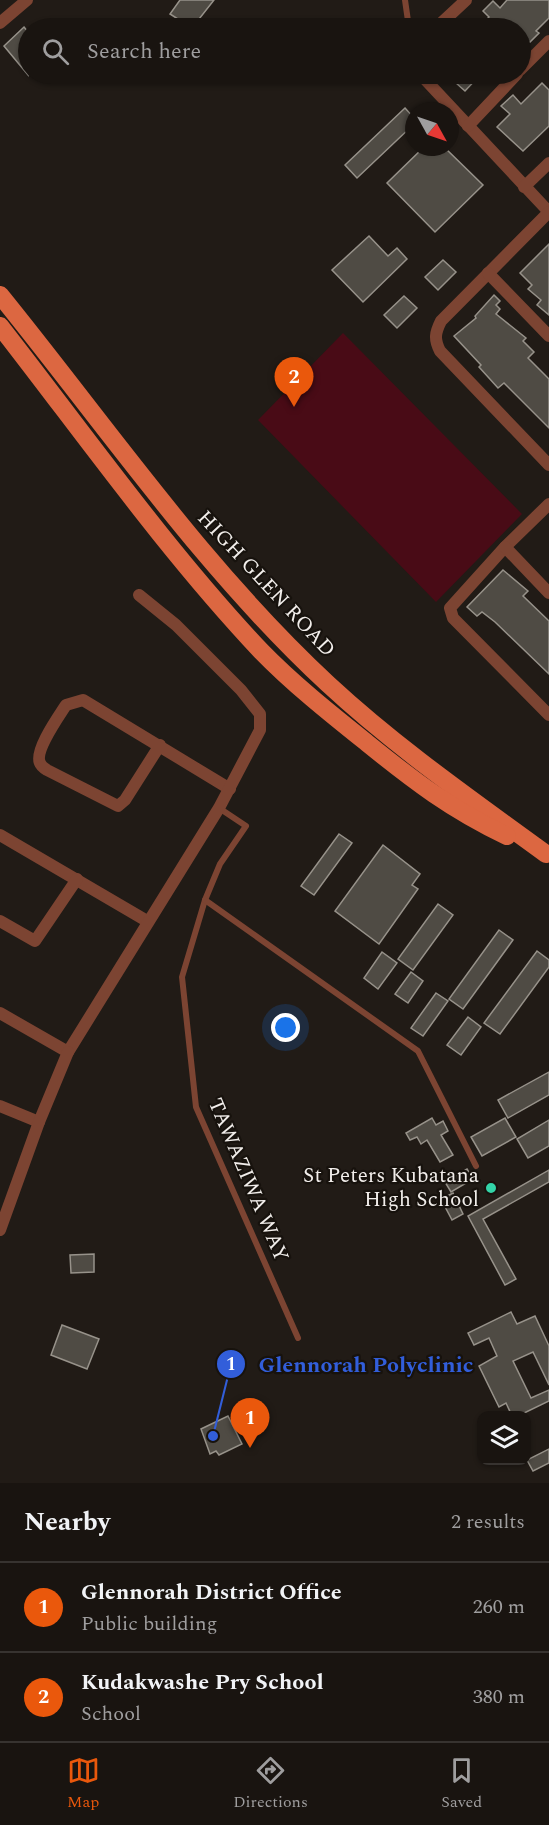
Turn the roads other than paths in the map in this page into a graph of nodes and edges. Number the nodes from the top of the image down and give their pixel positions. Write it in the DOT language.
graph roads {
  1 [pos="405,0"];
  2 [pos="466,0"];
  3 [pos="26,1"];
  4 [pos="408,18"];
  5 [pos="447,18"];
  6 [pos="0,23"];
  7 [pos="549,41"];
  8 [pos="531,59"];
  9 [pos="429,84"];
  10 [pos="508,84"];
  11 [pos="468,126"];
  12 [pos="549,163"];
  13 [pos="525,187"];
  14 [pos="549,212"];
  15 [pos="489,273"];
  16 [pos="0,295"];
  17 [pos="0,326"];
  18 [pos="549,336"];
  19 [pos="549,465"];
  20 [pos="549,504"];
  21 [pos="505,547"];
  22 [pos="549,593"];
  23 [pos="139,595"];
  24 [pos="549,715"];
  25 [pos="160,745"];
  26 [pos="230,789"];
  27 [pos="219,808"];
  28 [pos="0,835"];
  29 [pos="548,855"];
  30 [pos="76,879"];
  31 [pos="205,900"];
  32 [pos="0,921"];
  33 [pos="147,921"];
  34 [pos="0,1013"];
  35 [pos="68,1052"];
  36 [pos="0,1106"];
  37 [pos="39,1122"];
  38 [pos="476,1166"];
  39 [pos="0,1230"];
  40 [pos="298,1338"];
  1 -- 4 [label="lane"];
  2 -- 5 [label="street"];
  3 -- 6 [label="street"];
  7 -- 8 [label="street"];
  9 -- 11 [label="street"];
  10 -- 11 [label="street"];
  11 -- 13 [label="street"];
  12 -- 13 [label="street"];
  13 -- 14 [label="street"];
  14 -- 15 [label="street"];
  15 -- 18 [label="street"];
  15 -- 19 [label="street"];
  16 -- 29 [label="main road, HIGH GLEN ROAD"];
  17 -- 29 [label="main road, HIGH GLEN ROAD"];
  20 -- 21 [label="street"];
  21 -- 22 [label="street"];
  21 -- 24 [label="street"];
  23 -- 26 [label="street"];
  25 -- 25 [label="street"];
  25 -- 26 [label="street"];
  26 -- 27 [label="street"];
  27 -- 31 [label="lane, TAWAZIWA WAY"];
  27 -- 33 [label="street"];
  28 -- 30 [label="street"];
  30 -- 32 [label="street"];
  30 -- 33 [label="street"];
  31 -- 38 [label="lane"];
  31 -- 40 [label="lane, TAWAZIWA WAY"];
  33 -- 35 [label="street"];
  34 -- 35 [label="street"];
  35 -- 37 [label="street"];
  36 -- 37 [label="street"];
  37 -- 39 [label="street"];
}
